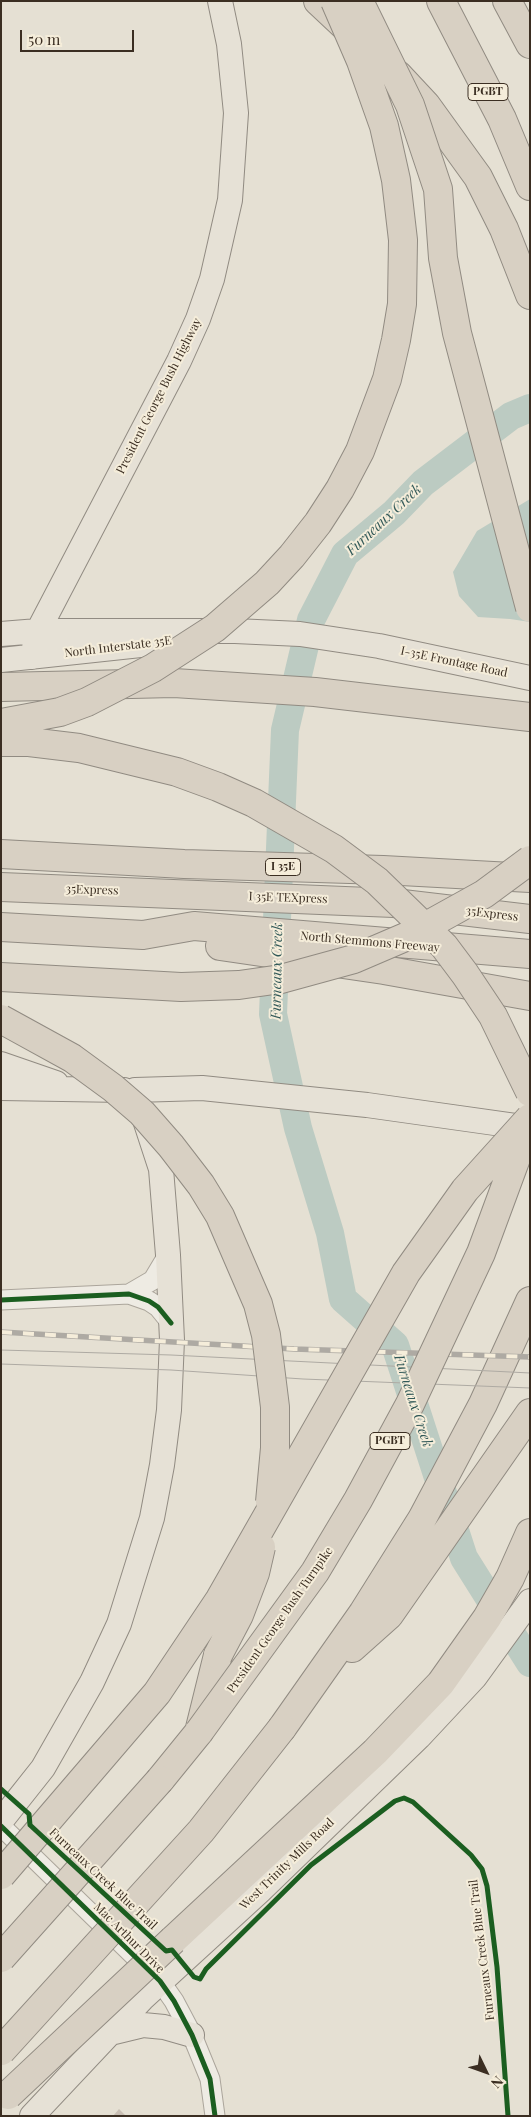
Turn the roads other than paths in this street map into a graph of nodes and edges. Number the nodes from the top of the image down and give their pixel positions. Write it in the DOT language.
graph roads {
  1 [pos="220,1"];
  2 [pos="318,1"];
  3 [pos="335,1"];
  4 [pos="359,1"];
  5 [pos="441,1"];
  6 [pos="507,1"];
  7 [pos="530,44"];
  8 [pos="530,186"];
  9 [pos="530,295"];
  10 [pos="530,608"];
  11 [pos="38,631"];
  12 [pos="235,631"];
  13 [pos="1,634"];
  14 [pos="379,646"];
  15 [pos="32,657"];
  16 [pos="1,660"];
  17 [pos="530,678"];
  18 [pos="1,687"];
  19 [pos="530,717"];
  20 [pos="1,723"];
  21 [pos="1,742"];
  22 [pos="1,854"];
  23 [pos="530,860"];
  24 [pos="530,878"];
  25 [pos="1,887"];
  26 [pos="182,893"];
  27 [pos="394,903"];
  28 [pos="530,919"];
  29 [pos="1,928"];
  30 [pos="195,934"];
  31 [pos="530,954"];
  32 [pos="1,977"];
  33 [pos="530,996"];
  34 [pos="1,1019"];
  35 [pos="1,1064"];
  36 [pos="1,1088"];
  37 [pos="71,1089"];
  38 [pos="135,1090"];
  39 [pos="530,1092"];
  40 [pos="530,1120"];
  41 [pos="530,1128"];
  42 [pos="168,1256"];
  43 [pos="129,1294"];
  44 [pos="1,1300"];
  45 [pos="530,1301"];
  46 [pos="171,1323"];
  47 [pos="530,1413"];
  48 [pos="530,1533"];
  49 [pos="530,1601"];
  50 [pos="320,1677"];
  51 [pos="199,1732"];
  52 [pos="1,1821"];
  53 [pos="1,1826"];
  54 [pos="1,1874"];
  55 [pos="1,1958"];
  56 [pos="160,1981"];
  57 [pos="110,2033"];
  58 [pos="192,2035"];
  59 [pos="1,2051"];
  60 [pos="1,2097"];
  61 [pos="32,2116"];
  62 [pos="214,2116"];
  1 -- 11 [label="main road, President George Bush Highway"];
  2 -- 9 [label="highway"];
  3 -- 20 [label="highway, bridge"];
  4 -- 10 [label="highway, bridge"];
  5 -- 8 [label="highway, PGBT"];
  6 -- 7 [label="highway"];
  11 -- 12 [label="main road, North Interstate 35E"];
  11 -- 13 [label="main road, North Interstate 35E"];
  11 -- 15 [label="main road, President George Bush Highway"];
  12 -- 14 [label="main road, North Interstate 35E"];
  12 -- 15 [label="main road, North Interstate 35E"];
  14 -- 17 [label="main road, I-35E Frontage Road"];
  15 -- 16 [label="main road, North Interstate 35E"];
  18 -- 19 [label="highway"];
  21 -- 39 [label="highway, bridge"];
  22 -- 24 [label="highway, I 35E, bridge"];
  23 -- 32 [label="highway, bridge"];
  25 -- 26 [label="highway, 35Express"];
  26 -- 27 [label="highway, I 35E TEXpress"];
  27 -- 28 [label="highway, 35Express"];
  29 -- 30 [label="highway"];
  30 -- 31 [label="highway, North Stemmons Freeway"];
  30 -- 33 [label="highway, bridge"];
  34 -- 51 [label="highway, bridge"];
  35 -- 37 [label="main road"];
  36 -- 37 [label="main road"];
  37 -- 38 [label="main road"];
  38 -- 41 [label="main road"];
  38 -- 42 [label="main road"];
  40 -- 51 [label="highway, President George Bush Turnpike / PGBT, bridge"];
  40 -- 54 [label="highway, bridge"];
  42 -- 43 [label="street"];
  42 -- 46 [label="main road"];
  43 -- 44 [label="street"];
  43 -- 46 [label="street"];
  45 -- 50 [label="highway"];
  46 -- 52 [label="main road"];
  47 -- 50 [label="highway"];
  48 -- 60 [label="highway, bridge"];
  49 -- 56 [label="main road, West Trinity Mills Road"];
  50 -- 59 [label="highway, bridge"];
  51 -- 55 [label="highway, President George Bush Turnpike / PGBT, bridge"];
  53 -- 56 [label="street, Mac Arthur Drive"];
  56 -- 57 [label="main road, West Trinity Mills Road"];
  56 -- 58 [label="street, Mac Arthur Drive"];
  57 -- 58 [label="main road"];
  57 -- 61 [label="main road, West Trinity Mills Road"];
  58 -- 62 [label="street, Mac Arthur Drive"];
}
